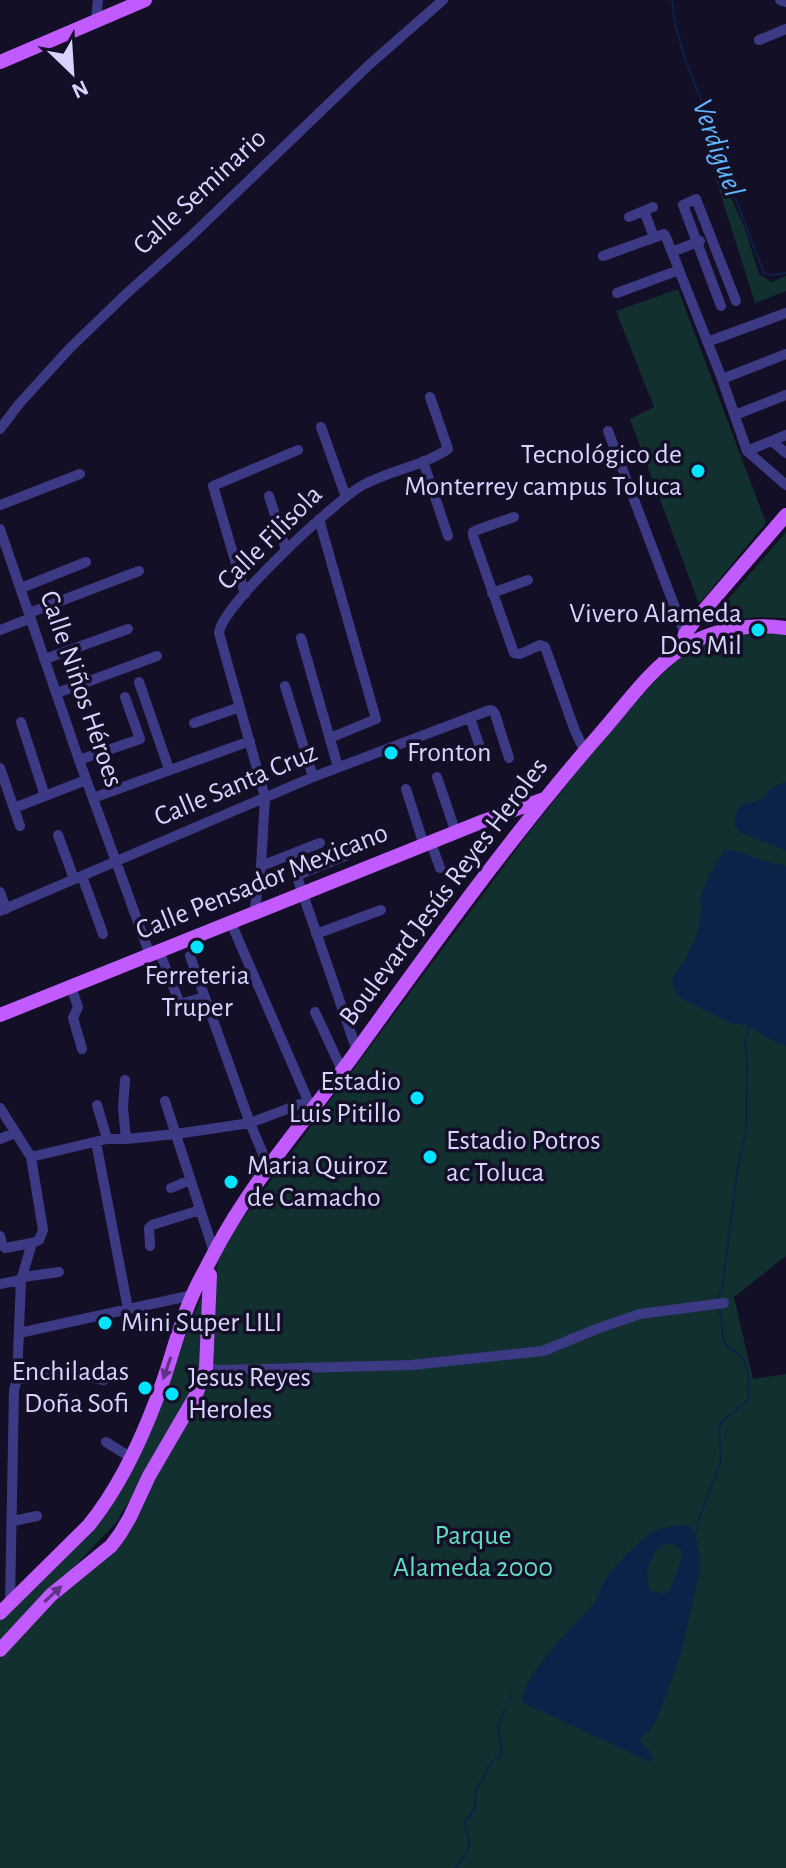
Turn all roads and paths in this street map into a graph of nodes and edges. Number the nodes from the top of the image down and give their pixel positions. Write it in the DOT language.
graph roads {
  1 [pos="98,0"];
  2 [pos="145,0"];
  3 [pos="443,0"];
  4 [pos="780,0"];
  5 [pos="786,2"];
  6 [pos="96,20"];
  7 [pos="786,29"];
  8 [pos="759,40"];
  9 [pos="0,62"];
  10 [pos="629,217"];
  11 [pos="711,236"];
  12 [pos="654,237"];
  13 [pos="697,243"];
  14 [pos="672,252"];
  15 [pos="603,256"];
  16 [pos="679,270"];
  17 [pos="617,293"];
  18 [pos="786,313"];
  19 [pos="707,342"];
  20 [pos="786,354"];
  21 [pos="722,379"];
  22 [pos="786,395"];
  23 [pos="430,397"];
  24 [pos="735,415"];
  25 [pos="321,427"];
  26 [pos="0,429"];
  27 [pos="608,431"];
  28 [pos="786,435"];
  29 [pos="772,441"];
  30 [pos="298,450"];
  31 [pos="747,451"];
  32 [pos="786,453"];
  33 [pos="423,461"];
  34 [pos="80,474"];
  35 [pos="786,485"];
  36 [pos="269,496"];
  37 [pos="346,497"];
  38 [pos="0,505"];
  39 [pos="786,515"];
  40 [pos="514,517"];
  41 [pos="319,519"];
  42 [pos="786,528"];
  43 [pos="0,529"];
  44 [pos="448,536"];
  45 [pos="286,550"];
  46 [pos="86,562"];
  47 [pos="139,571"];
  48 [pos="528,580"];
  49 [pos="21,588"];
  50 [pos="492,593"];
  51 [pos="245,594"];
  52 [pos="30,616"];
  53 [pos="786,628"];
  54 [pos="128,629"];
  55 [pos="0,630"];
  56 [pos="301,638"];
  57 [pos="686,641"];
  58 [pos="157,656"];
  59 [pos="45,659"];
  60 [pos="139,682"];
  61 [pos="285,686"];
  62 [pos="57,693"];
  63 [pos="125,697"];
  64 [pos="240,707"];
  65 [pos="470,718"];
  66 [pos="21,722"];
  67 [pos="194,723"];
  68 [pos="330,738"];
  69 [pos="250,741"];
  70 [pos="585,752"];
  71 [pos="483,756"];
  72 [pos="509,758"];
  73 [pos="79,760"];
  74 [pos="338,767"];
  75 [pos="0,768"];
  76 [pos="169,769"];
  77 [pos="313,777"];
  78 [pos="437,777"];
  79 [pos="86,780"];
  80 [pos="406,789"];
  81 [pos="45,796"];
  82 [pos="265,797"];
  83 [pos="93,798"];
  84 [pos="544,799"];
  85 [pos="14,808"];
  86 [pos="20,826"];
  87 [pos="456,833"];
  88 [pos="58,835"];
  89 [pos="320,843"];
  90 [pos="428,844"];
  91 [pos="344,854"];
  92 [pos="117,861"];
  93 [pos="261,866"];
  94 [pos="440,868"];
  95 [pos="78,878"];
  96 [pos="258,886"];
  97 [pos="0,892"];
  98 [pos="304,894"];
  99 [pos="215,904"];
  100 [pos="3,910"];
  101 [pos="381,910"];
  102 [pos="254,914"];
  103 [pos="231,923"];
  104 [pos="103,934"];
  105 [pos="316,934"];
  106 [pos="155,953"];
  107 [pos="190,956"];
  108 [pos="71,987"];
  109 [pos="205,997"];
  110 [pos="315,1012"];
  111 [pos="0,1015"];
  112 [pos="82,1049"];
  113 [pos="357,1051"];
  114 [pos="342,1070"];
  115 [pos="125,1080"];
  116 [pos="165,1101"];
  117 [pos="97,1105"];
  118 [pos="310,1106"];
  119 [pos="0,1108"];
  120 [pos="250,1123"];
  121 [pos="15,1133"];
  122 [pos="176,1134"];
  123 [pos="0,1139"];
  124 [pos="126,1139"];
  125 [pos="102,1140"];
  126 [pos="31,1157"];
  127 [pos="268,1166"];
  128 [pos="190,1180"];
  129 [pos="171,1188"];
  130 [pos="200,1210"];
  131 [pos="0,1236"];
  132 [pos="32,1243"];
  133 [pos="150,1246"];
  134 [pos="214,1252"];
  135 [pos="205,1271"];
  136 [pos="59,1272"];
  137 [pos="22,1278"];
  138 [pos="0,1284"];
  139 [pos="193,1295"];
  140 [pos="724,1303"];
  141 [pos="128,1309"];
  142 [pos="19,1333"];
  143 [pos="206,1369"];
  144 [pos="17,1379"];
  145 [pos="104,1380"];
  146 [pos="14,1390"];
  147 [pos="0,1394"];
  148 [pos="106,1442"];
  149 [pos="130,1457"];
  150 [pos="37,1516"];
  151 [pos="13,1521"];
  152 [pos="5,1608"];
  153 [pos="0,1650"];
  1 -- 6 [label="street"];
  2 -- 6 [label="main road"];
  3 -- 26 [label="street, Calle Seminario"];
  4 -- 5 [label="street"];
  6 -- 9 [label="main road"];
  7 -- 8 [label="street"];
  10 -- 12 [label="street"];
  11 -- 13 [label="street"];
  11 -- 13 [label="street"];
  11 -- 13 [label="street"];
  12 -- 14 [label="street"];
  12 -- 15 [label="street"];
  13 -- 14 [label="street"];
  14 -- 16 [label="street"];
  16 -- 17 [label="street"];
  16 -- 19 [label="street"];
  18 -- 19 [label="street"];
  19 -- 21 [label="street"];
  20 -- 21 [label="street"];
  21 -- 24 [label="street"];
  22 -- 24 [label="street"];
  23 -- 33 [label="street"];
  24 -- 31 [label="street"];
  25 -- 37 [label="street"];
  27 -- 57 [label="street"];
  28 -- 29 [label="street"];
  29 -- 31 [label="street"];
  29 -- 32 [label="street"];
  30 -- 51 [label="street"];
  31 -- 35 [label="street"];
  33 -- 37 [label="street, Calle Filisola"];
  33 -- 44 [label="street"];
  34 -- 38 [label="street"];
  36 -- 45 [label="street"];
  37 -- 41 [label="street, Calle Filisola"];
  39 -- 57 [label="main road"];
  40 -- 50 [label="street"];
  41 -- 45 [label="street, Calle Filisola"];
  41 -- 68 [label="street"];
  42 -- 57 [label="main road"];
  43 -- 49 [label="street, Calle Niños Héroes"];
  45 -- 51 [label="street, Calle Filisola"];
  46 -- 49 [label="street"];
  47 -- 52 [label="street"];
  48 -- 50 [label="street"];
  49 -- 52 [label="street, Calle Niños Héroes"];
  50 -- 70 [label="street"];
  51 -- 64 [label="street, Calle Filisola"];
  52 -- 55 [label="street"];
  52 -- 59 [label="street, Calle Niños Héroes"];
  53 -- 57 [label="main road, Boulevard Jesús Reyes Heroles"];
  54 -- 59 [label="street"];
  56 -- 68 [label="street"];
  57 -- 70 [label="main road, Boulevard Jesús Reyes Heroles"];
  58 -- 62 [label="street"];
  59 -- 62 [label="street, Calle Niños Héroes"];
  60 -- 76 [label="street"];
  61 -- 77 [label="street"];
  62 -- 73 [label="street, Calle Niños Héroes"];
  63 -- 73 [label="street"];
  64 -- 67 [label="street"];
  64 -- 69 [label="street, Calle Filisola"];
  65 -- 71 [label="street"];
  65 -- 72 [label="street, Calle Santa Cruz"];
  65 -- 74 [label="street, Calle Santa Cruz"];
  66 -- 81 [label="street"];
  68 -- 74 [label="street"];
  69 -- 76 [label="street"];
  69 -- 82 [label="street, Calle Filisola"];
  70 -- 84 [label="main road, Boulevard Jesús Reyes Heroles"];
  73 -- 79 [label="street, Calle Niños Héroes"];
  74 -- 77 [label="street, Calle Santa Cruz"];
  75 -- 85 [label="street"];
  76 -- 83 [label="street"];
  77 -- 82 [label="street, Calle Santa Cruz"];
  78 -- 87 [label="street"];
  79 -- 81 [label="street"];
  79 -- 83 [label="street, Calle Niños Héroes"];
  80 -- 90 [label="street"];
  81 -- 85 [label="street"];
  82 -- 92 [label="street, Calle Santa Cruz"];
  82 -- 93 [label="street, Calle Filisola"];
  83 -- 92 [label="street, Calle Niños Héroes"];
  84 -- 87 [label="main road, Calle Pensador Mexicano"];
  84 -- 113 [label="main road, Boulevard Jesús Reyes Heroles"];
  85 -- 86 [label="street"];
  87 -- 90 [label="main road, Calle Pensador Mexicano"];
  88 -- 95 [label="street"];
  89 -- 93 [label="street"];
  90 -- 94 [label="street"];
  90 -- 98 [label="main road, Calle Pensador Mexicano"];
  91 -- 98 [label="street"];
  92 -- 95 [label="street, Calle Santa Cruz"];
  92 -- 106 [label="street, Calle Niños Héroes"];
  93 -- 96 [label="street, Calle Filisola"];
  95 -- 100 [label="street, Calle Santa Cruz"];
  95 -- 104 [label="street"];
  96 -- 99 [label="street"];
  96 -- 102 [label="street, Calle Filisola"];
  97 -- 100 [label="street"];
  98 -- 102 [label="main road, Calle Pensador Mexicano"];
  98 -- 105 [label="street"];
  101 -- 105 [label="street"];
  102 -- 103 [label="main road, Calle Pensador Mexicano"];
  103 -- 106 [label="main road, Calle Pensador Mexicano"];
  103 -- 118 [label="street"];
  105 -- 113 [label="street"];
  106 -- 108 [label="main road, Calle Pensador Mexicano"];
  106 -- 109 [label="street, Calle Niños Héroes"];
  107 -- 109 [label="street"];
  108 -- 111 [label="main road, Calle Pensador Mexicano"];
  108 -- 112 [label="street"];
  109 -- 120 [label="street"];
  110 -- 114 [label="street"];
  113 -- 114 [label="main road, Boulevard Jesús Reyes Heroles"];
  114 -- 118 [label="main road, Boulevard Jesús Reyes Heroles"];
  115 -- 124 [label="street"];
  116 -- 122 [label="street"];
  117 -- 125 [label="street"];
  118 -- 120 [label="street"];
  118 -- 127 [label="main road, Boulevard Jesús Reyes Heroles"];
  119 -- 121 [label="street"];
  120 -- 122 [label="street"];
  120 -- 127 [label="street"];
  121 -- 123 [label="street"];
  121 -- 126 [label="street"];
  122 -- 124 [label="street"];
  122 -- 128 [label="street"];
  124 -- 125 [label="street"];
  125 -- 126 [label="street"];
  125 -- 141 [label="street"];
  126 -- 132 [label="street"];
  127 -- 134 [label="main road, Boulevard Jesús Reyes Heroles"];
  128 -- 129 [label="street"];
  128 -- 130 [label="street"];
  130 -- 133 [label="street"];
  130 -- 134 [label="street"];
  131 -- 132 [label="street"];
  132 -- 137 [label="street"];
  134 -- 135 [label="main road, Boulevard Jesús Reyes Heroles"];
  135 -- 139 [label="main road, Boulevard Jesús Reyes Heroles"];
  135 -- 143 [label="main road"];
  136 -- 137 [label="street"];
  137 -- 138 [label="street"];
  137 -- 142 [label="street"];
  139 -- 141 [label="street"];
  139 -- 149 [label="main road, Boulevard Jesús Reyes Heroles, one-way"];
  140 -- 143 [label="street"];
  141 -- 142 [label="street"];
  142 -- 144 [label="street"];
  153 -- 143 [label="main road, one-way"];
  144 -- 145 [label="street"];
  144 -- 146 [label="street"];
  146 -- 147 [label="street"];
  146 -- 151 [label="street"];
  148 -- 149 [label="street"];
  149 -- 152 [label="main road, Boulevard Jesús Reyes Heroles"];
  150 -- 151 [label="street"];
  151 -- 152 [label="street"];
}
